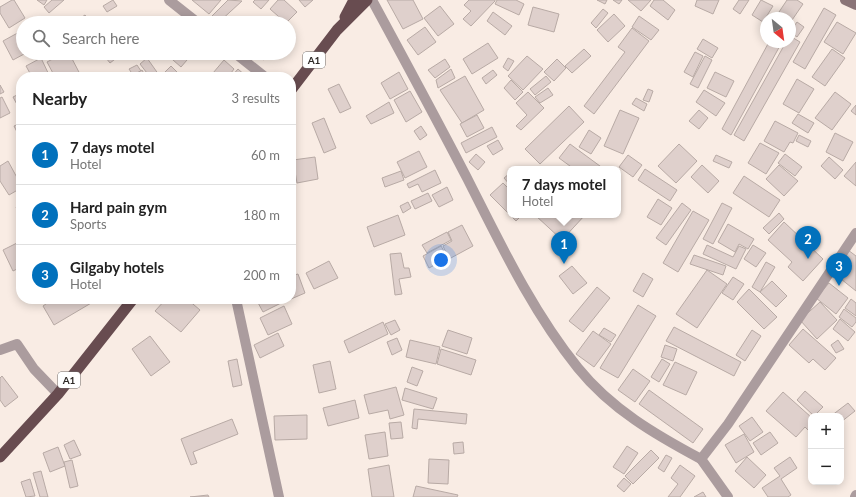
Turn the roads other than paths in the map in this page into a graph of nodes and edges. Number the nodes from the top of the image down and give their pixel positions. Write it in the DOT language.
graph roads {
  1 [pos="169,0"];
  2 [pos="354,0"];
  3 [pos="367,0"];
  4 [pos="372,0"];
  5 [pos="845,0"];
  6 [pos="856,5"];
  7 [pos="189,16"];
  8 [pos="338,30"];
  9 [pos="244,60"];
  10 [pos="259,72"];
  11 [pos="296,84"];
  12 [pos="856,233"];
  13 [pos="129,304"];
  14 [pos="237,304"];
  15 [pos="0,350"];
  16 [pos="58,394"];
  17 [pos="0,457"];
  18 [pos="701,459"];
  19 [pos="279,497"];
  20 [pos="728,497"];
  1 -- 7 [label="street"];
  2 -- 8 [label="highway, A1"];
  3 -- 8 [label="highway, A1"];
  4 -- 18 [label="street"];
  5 -- 6 [label="main road"];
  8 -- 11 [label="highway, A1"];
  9 -- 10 [label="street"];
  12 -- 18 [label="street"];
  13 -- 16 [label="highway, A1"];
  14 -- 19 [label="street"];
  15 -- 16 [label="street"];
  16 -- 17 [label="highway, A1"];
  18 -- 20 [label="street"];
}
